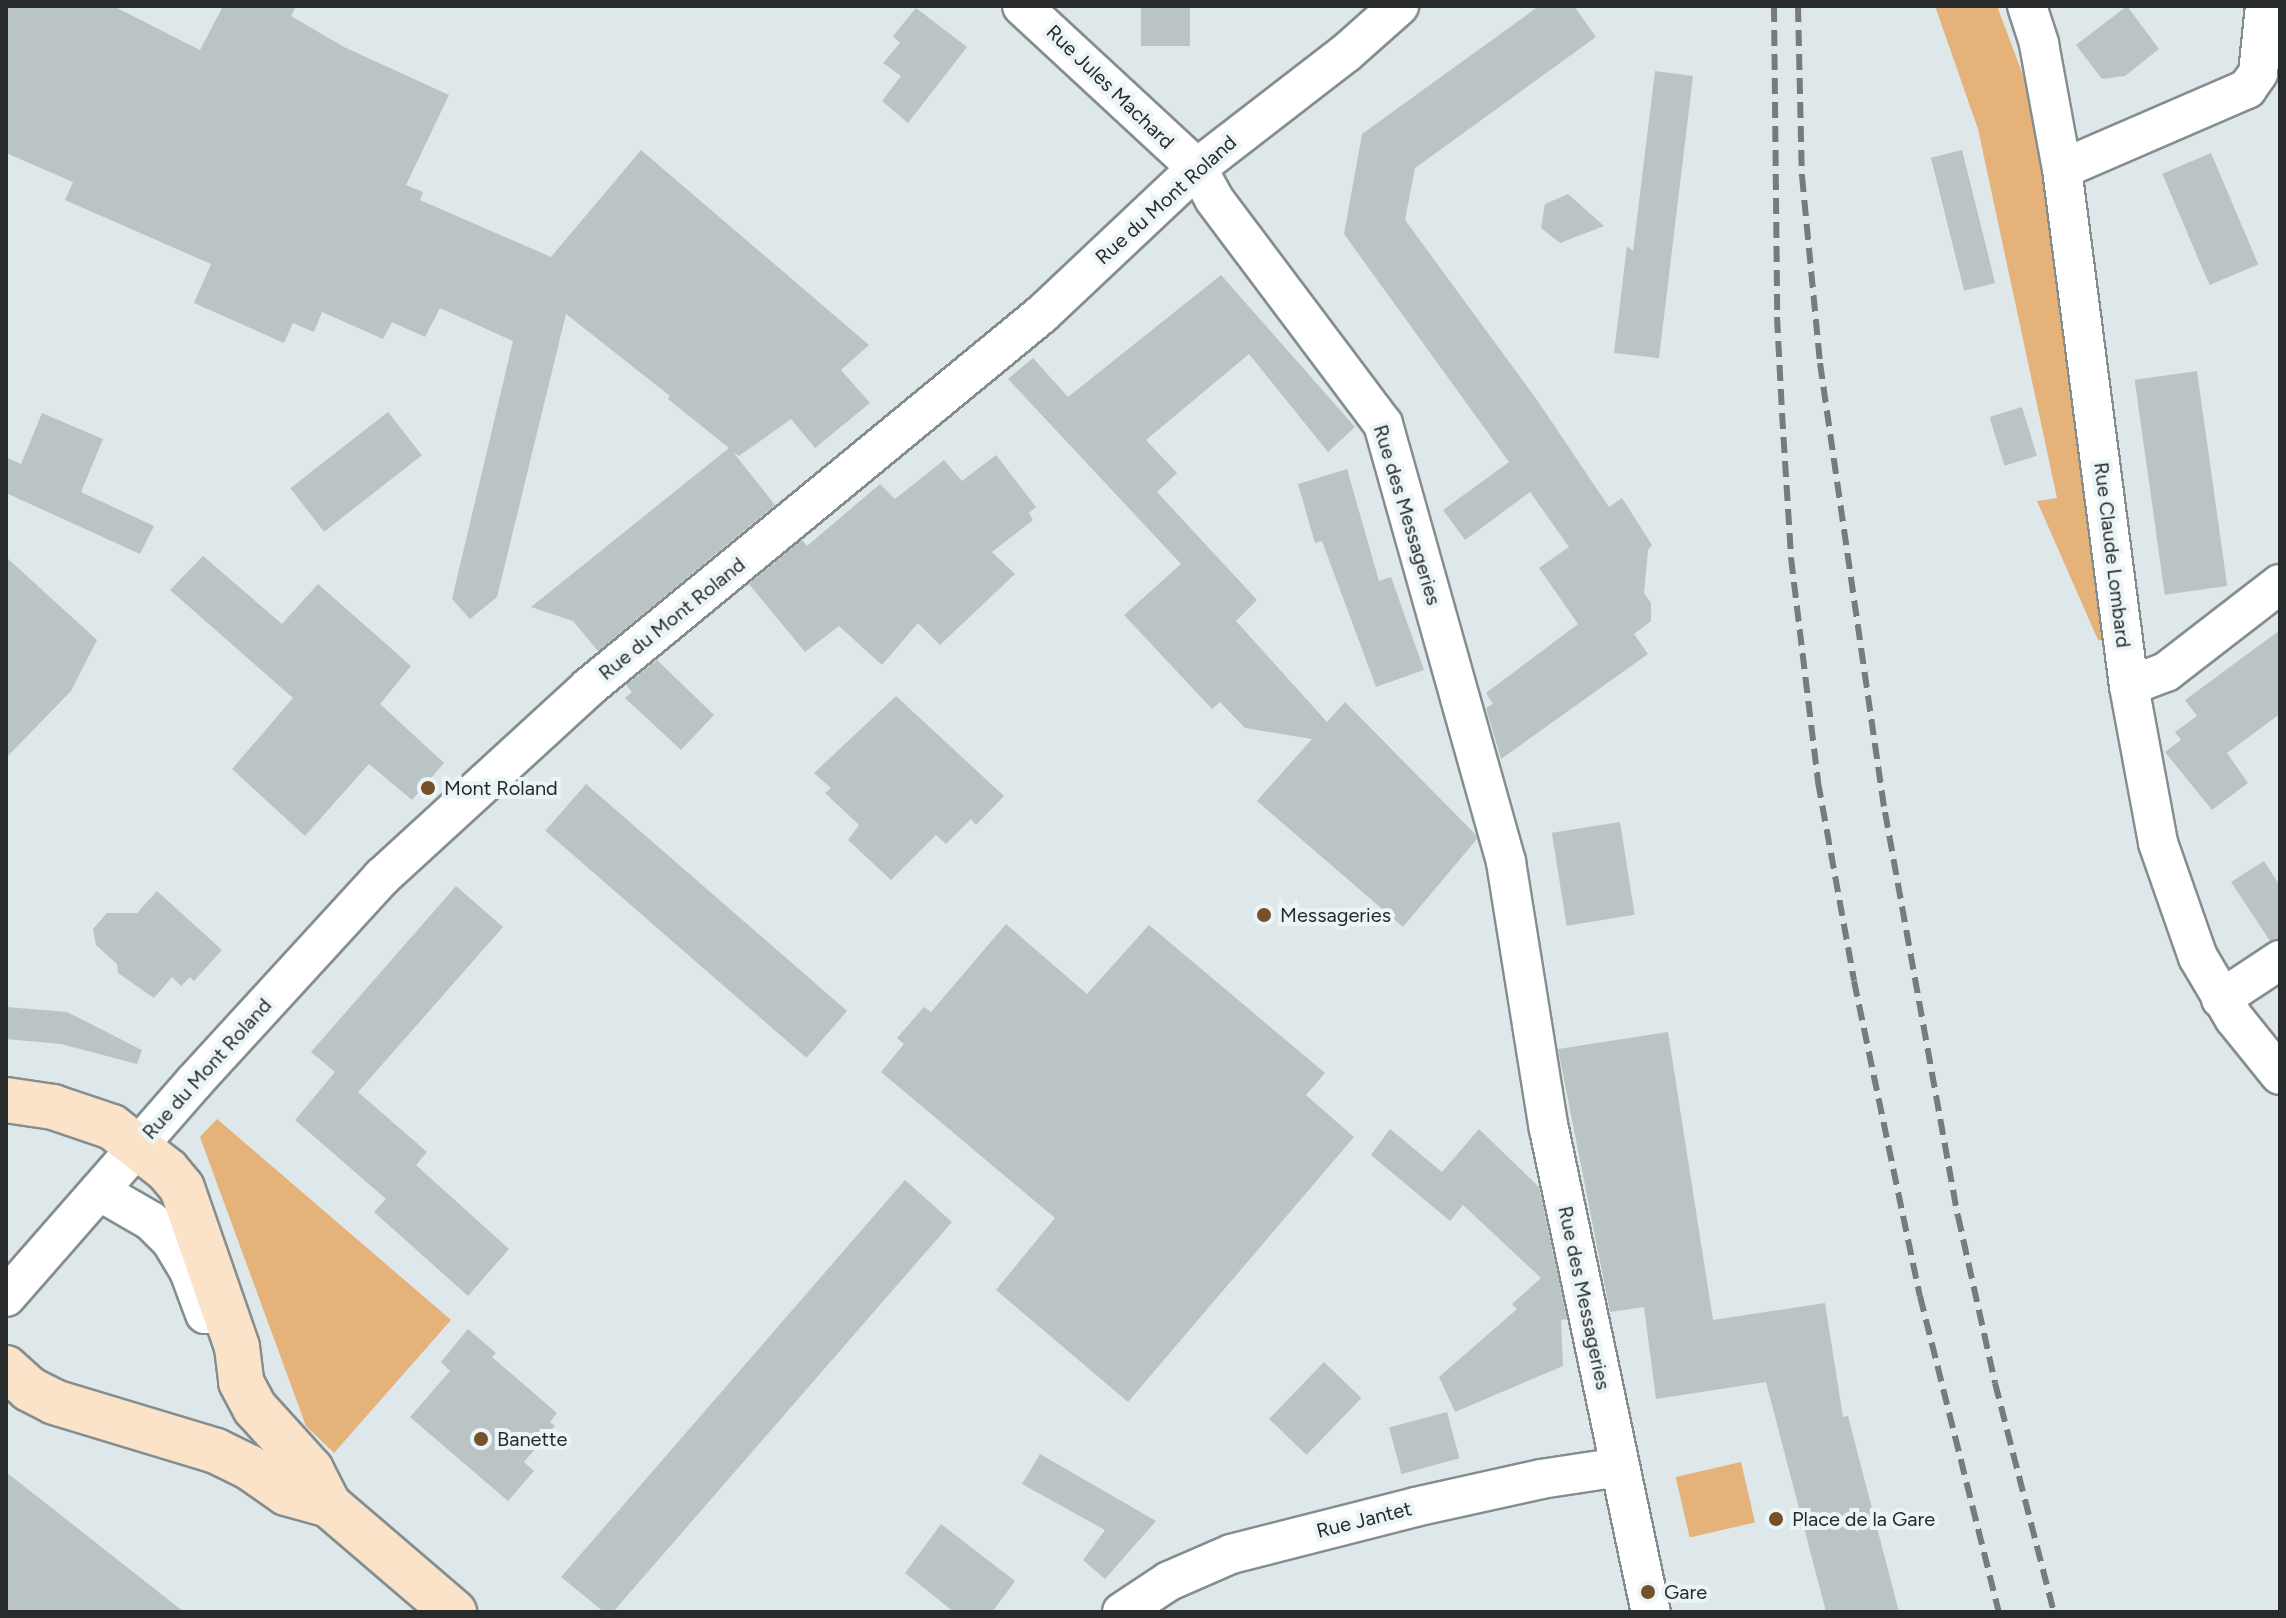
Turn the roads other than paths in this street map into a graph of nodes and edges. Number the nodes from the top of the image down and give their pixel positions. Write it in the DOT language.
graph roads {
  1 [pos="1022,6"];
  2 [pos="1399,6"];
  3 [pos="2027,6"];
  4 [pos="2265,6"];
  5 [pos="1197,168"];
  6 [pos="2062,169"];
  7 [pos="2280,584"];
  8 [pos="2129,686"];
  9 [pos="2280,960"];
  10 [pos="2221,999"];
  11 [pos="2280,1075"];
  12 [pos="6,1100"];
  13 [pos="138,1146"];
  14 [pos="99,1191"];
  15 [pos="6,1297"];
  16 [pos="6,1368"];
  17 [pos="241,1382"];
  18 [pos="1620,1467"];
  19 [pos="329,1505"];
  20 [pos="454,1612"];
  21 [pos="1122,1612"];
  22 [pos="1651,1612"];
  1 -- 5 [label="street, Rue Jules Machard"];
  2 -- 5 [label="street, Rue du Mont Roland"];
  3 -- 6 [label="street, Rue Claude Lombard"];
  4 -- 6 [label="street"];
  5 -- 13 [label="street, Rue du Mont Roland"];
  5 -- 18 [label="street, Rue des Messageries"];
  6 -- 8 [label="street, Rue Claude Lombard"];
  7 -- 8 [label="street"];
  8 -- 10 [label="street, Rue Claude Lombard"];
  9 -- 10 [label="street"];
  10 -- 11 [label="street, Rue Claude Lombard"];
  12 -- 13 [label="main road"];
  13 -- 14 [label="street, Rue du Mont Roland"];
  13 -- 17 [label="main road"];
  14 -- 15 [label="street, Rue du Mont Roland"];
  14 -- 17 [label="street"];
  16 -- 19 [label="main road"];
  17 -- 19 [label="main road"];
  18 -- 21 [label="street, Rue Jantet"];
  18 -- 22 [label="street, Rue des Messageries"];
  19 -- 20 [label="main road"];
}
